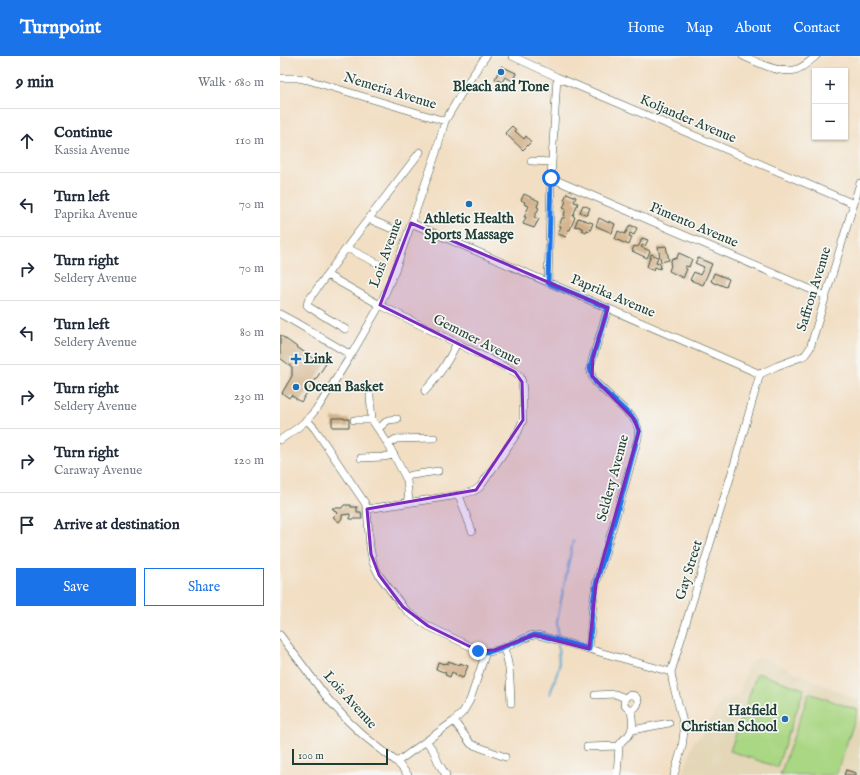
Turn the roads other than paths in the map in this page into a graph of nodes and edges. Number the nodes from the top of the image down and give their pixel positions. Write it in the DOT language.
graph roads {
  1 [pos="486,56"];
  2 [pos="512,56"];
  3 [pos="743,56"];
  4 [pos="816,56"];
  5 [pos="558,77"];
  6 [pos="280,78"];
  7 [pos="445,121"];
  8 [pos="420,152"];
  9 [pos="531,161"];
  10 [pos="552,162"];
  11 [pos="551,178"];
  12 [pos="860,183"];
  13 [pos="854,204"];
  14 [pos="369,219"];
  15 [pos="411,223"];
  16 [pos="390,228"];
  17 [pos="347,248"];
  18 [pos="377,263"];
  19 [pos="327,275"];
  20 [pos="548,283"];
  21 [pos="826,296"];
  22 [pos="380,305"];
  23 [pos="608,308"];
  24 [pos="280,314"];
  25 [pos="345,329"];
  26 [pos="456,343"];
  27 [pos="351,354"];
  28 [pos="760,374"];
  29 [pos="425,391"];
  30 [pos="370,396"];
  31 [pos="397,419"];
  32 [pos="307,420"];
  33 [pos="354,420"];
  34 [pos="372,420"];
  35 [pos="378,429"];
  36 [pos="434,438"];
  37 [pos="280,440"];
  38 [pos="388,444"];
  39 [pos="394,455"];
  40 [pos="361,458"];
  41 [pos="438,471"];
  42 [pos="405,477"];
  43 [pos="459,495"];
  44 [pos="409,503"];
  45 [pos="367,509"];
  46 [pos="472,531"];
  47 [pos="280,636"];
  48 [pos="503,647"];
  49 [pos="589,649"];
  50 [pos="486,652"];
  51 [pos="671,672"];
  52 [pos="595,695"];
  53 [pos="625,698"];
  54 [pos="510,703"];
  55 [pos="631,710"];
  56 [pos="454,721"];
  57 [pos="669,723"];
  58 [pos="632,730"];
  59 [pos="426,741"];
  60 [pos="619,746"];
  61 [pos="587,748"];
  62 [pos="505,757"];
  63 [pos="397,762"];
  64 [pos="408,775"];
  65 [pos="446,775"];
  66 [pos="616,775"];
  67 [pos="674,775"];
  1 -- 7 [label="street, Lois Avenue"];
  2 -- 5 [label="street, Koljander Avenue"];
  3 -- 4 [label="street"];
  5 -- 10 [label="street"];
  5 -- 13 [label="street, Koljander Avenue"];
  6 -- 7 [label="street, Nemeria Avenue"];
  7 -- 15 [label="street, Lois Avenue"];
  8 -- 14 [label="street"];
  9 -- 10 [label="street"];
  10 -- 11 [label="street"];
  11 -- 20 [label="street"];
  11 -- 21 [label="street, Pimento Avenue"];
  12 -- 13 [label="street, Saffron Avenue"];
  13 -- 21 [label="street, Saffron Avenue"];
  14 -- 16 [label="street"];
  14 -- 17 [label="street"];
  15 -- 20 [label="street, Paprika Avenue"];
  15 -- 22 [label="street, Lois Avenue"];
  17 -- 18 [label="street"];
  17 -- 19 [label="street"];
  19 -- 22 [label="street, Gemmer Avenue"];
  19 -- 25 [label="street"];
  20 -- 23 [label="street, Paprika Avenue"];
  21 -- 28 [label="street, Saffron Avenue"];
  22 -- 26 [label="street, Gemmer Avenue"];
  22 -- 27 [label="street, Lois Avenue"];
  23 -- 28 [label="street, Paprika Avenue"];
  23 -- 49 [label="street, Seldery Avenue"];
  24 -- 27 [label="street"];
  26 -- 29 [label="street"];
  26 -- 43 [label="street, Gemmer Avenue"];
  27 -- 32 [label="street, Lois Avenue"];
  28 -- 51 [label="street, Gay Street"];
  30 -- 34 [label="street"];
  31 -- 35 [label="street"];
  32 -- 37 [label="street, Lois Avenue"];
  32 -- 45 [label="street"];
  33 -- 34 [label="street"];
  34 -- 35 [label="street"];
  35 -- 38 [label="street"];
  36 -- 38 [label="street"];
  38 -- 39 [label="street"];
  39 -- 40 [label="street"];
  39 -- 42 [label="street"];
  41 -- 42 [label="street"];
  42 -- 44 [label="street"];
  43 -- 44 [label="street, Gemmer Avenue"];
  43 -- 46 [label="street"];
  44 -- 45 [label="street, Gemmer Avenue"];
  45 -- 50 [label="street"];
  47 -- 63 [label="street, Lois Avenue"];
  48 -- 49 [label="street"];
  48 -- 50 [label="street"];
  48 -- 54 [label="street"];
  49 -- 51 [label="street"];
  50 -- 56 [label="street"];
  51 -- 67 [label="street, Gay Street"];
  52 -- 53 [label="street"];
  53 -- 55 [label="street"];
  53 -- 55 [label="street"];
  55 -- 58 [label="street"];
  56 -- 59 [label="street"];
  56 -- 62 [label="street"];
  57 -- 58 [label="street"];
  58 -- 60 [label="street"];
  59 -- 63 [label="street"];
  59 -- 65 [label="street"];
  60 -- 61 [label="street"];
  60 -- 66 [label="street"];
  63 -- 64 [label="street, Lois Avenue"];
}
